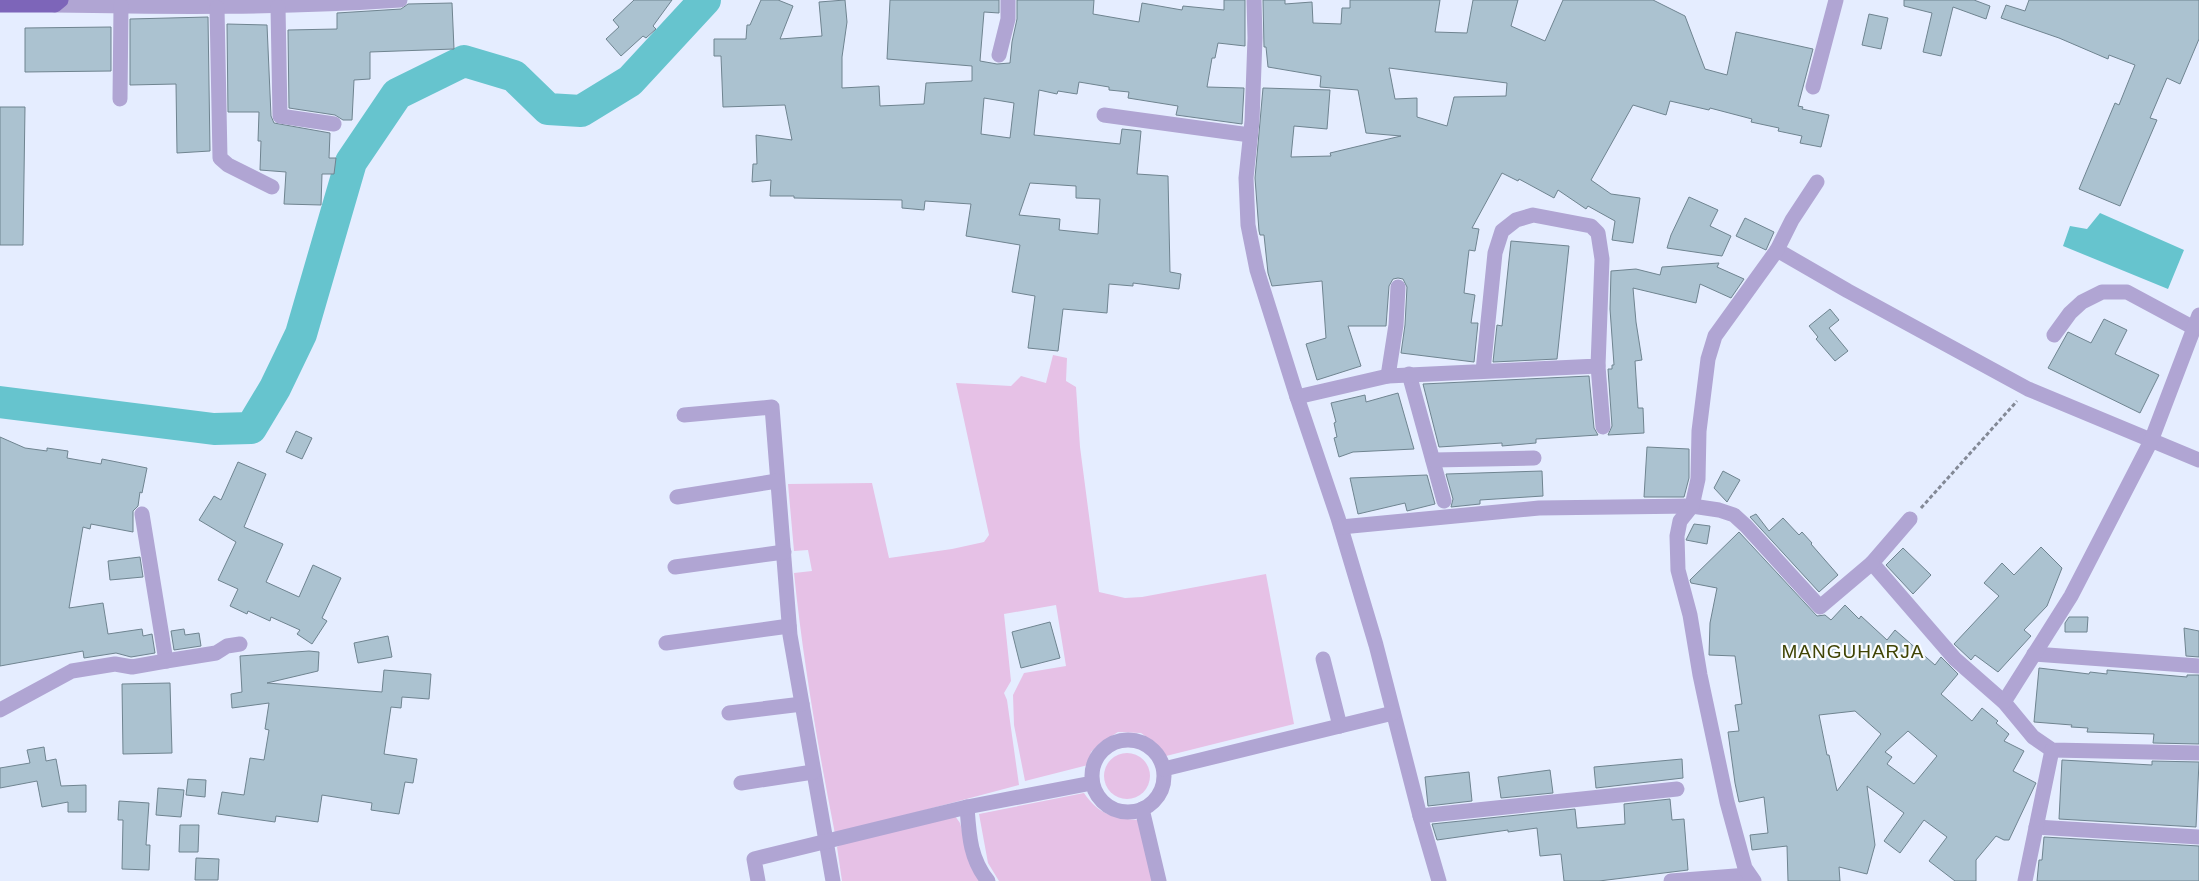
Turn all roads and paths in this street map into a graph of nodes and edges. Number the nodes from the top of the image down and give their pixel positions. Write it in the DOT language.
graph roads {
  1 [pos="400,0"];
  2 [pos="1008,0"];
  3 [pos="1254,0"];
  4 [pos="1836,0"];
  5 [pos="58,3"];
  6 [pos="0,5"];
  7 [pos="222,5"];
  8 [pos="121,6"];
  9 [pos="278,7"];
  10 [pos="999,55"];
  11 [pos="1813,87"];
  12 [pos="120,99"];
  13 [pos="1104,116"];
  14 [pos="334,124"];
  15 [pos="1250,135"];
  16 [pos="1817,182"];
  17 [pos="272,187"];
  18 [pos="1777,250"];
  19 [pos="1398,287"];
  20 [pos="2197,321"];
  21 [pos="2054,335"];
  22 [pos="1598,366"];
  23 [pos="1483,371"];
  24 [pos="1409,374"];
  25 [pos="1388,376"];
  26 [pos="2028,389"];
  27 [pos="1297,396"];
  28 [pos="684,415"];
  29 [pos="1603,427"];
  30 [pos="2151,441"];
  31 [pos="1534,458"];
  32 [pos="1433,460"];
  33 [pos="2199,460"];
  34 [pos="777,481"];
  35 [pos="677,497"];
  36 [pos="1444,501"];
  37 [pos="1692,506"];
  38 [pos="142,514"];
  39 [pos="1910,519"];
  40 [pos="1341,527"];
  41 [pos="784,552"];
  42 [pos="1872,563"];
  43 [pos="675,567"];
  44 [pos="789,626"];
  45 [pos="666,643"];
  46 [pos="240,644"];
  47 [pos="2034,654"];
  48 [pos="1323,659"];
  49 [pos="166,661"];
  50 [pos="2199,666"];
  51 [pos="2004,702"];
  52 [pos="802,704"];
  53 [pos="0,710"];
  54 [pos="728,713"];
  55 [pos="1393,713"];
  56 [pos="1340,726"];
  57 [pos="2052,750"];
  58 [pos="2199,753"];
  59 [pos="1164,769"];
  60 [pos="814,772"];
  61 [pos="741,783"];
  62 [pos="1092,783"];
  63 [pos="1677,789"];
  64 [pos="967,807"];
  65 [pos="1142,809"];
  66 [pos="1420,816"];
  67 [pos="2036,827"];
  68 [pos="2199,837"];
  69 [pos="825,843"];
  70 [pos="1751,878"];
  71 [pos="758,881"];
  72 [pos="832,881"];
  73 [pos="988,881"];
  74 [pos="1159,881"];
  75 [pos="1438,881"];
  76 [pos="1671,881"];
  77 [pos="2025,881"];
  1 -- 9 [label="street"];
  2 -- 10 [label="street"];
  3 -- 15 [label="street"];
  4 -- 11 [label="street"];
  5 -- 6 [label="main road"];
  5 -- 8 [label="street"];
  7 -- 8 [label="street"];
  7 -- 9 [label="street"];
  7 -- 17 [label="street"];
  8 -- 12 [label="street"];
  9 -- 14 [label="street"];
  13 -- 15 [label="street"];
  15 -- 27 [label="street"];
  16 -- 18 [label="street"];
  18 -- 26 [label="street"];
  18 -- 37 [label="street"];
  19 -- 25 [label="street"];
  20 -- 21 [label="street"];
  20 -- 30 [label="street"];
  22 -- 23 [label="street"];
  22 -- 23 [label="street"];
  22 -- 29 [label="street"];
  23 -- 24 [label="street"];
  24 -- 25 [label="street"];
  24 -- 32 [label="street"];
  25 -- 27 [label="street"];
  26 -- 30 [label="street"];
  26 -- 39 [label="path"];
  27 -- 40 [label="street"];
  28 -- 34 [label="street"];
  30 -- 33 [label="street"];
  30 -- 47 [label="street"];
  31 -- 32 [label="street"];
  32 -- 36 [label="street"];
  34 -- 35 [label="street"];
  34 -- 41 [label="street"];
  37 -- 40 [label="street"];
  37 -- 42 [label="street"];
  37 -- 70 [label="street"];
  38 -- 49 [label="street"];
  39 -- 42 [label="street"];
  40 -- 55 [label="street"];
  41 -- 43 [label="street"];
  41 -- 44 [label="street"];
  42 -- 51 [label="street"];
  44 -- 45 [label="street"];
  44 -- 52 [label="street"];
  46 -- 49 [label="street"];
  47 -- 50 [label="street"];
  47 -- 51 [label="street"];
  48 -- 56 [label="street"];
  49 -- 53 [label="street"];
  51 -- 57 [label="street"];
  52 -- 54 [label="street"];
  52 -- 60 [label="street"];
  55 -- 56 [label="street"];
  55 -- 66 [label="street"];
  56 -- 59 [label="street"];
  57 -- 58 [label="street"];
  57 -- 67 [label="street"];
  59 -- 62 [label="street"];
  59 -- 65 [label="street"];
  60 -- 61 [label="street"];
  60 -- 69 [label="street"];
  62 -- 64 [label="street"];
  62 -- 65 [label="street"];
  63 -- 66 [label="street"];
  64 -- 69 [label="street"];
  64 -- 73 [label="street"];
  65 -- 74 [label="street"];
  66 -- 75 [label="street"];
  67 -- 68 [label="street"];
  67 -- 77 [label="street"];
  69 -- 71 [label="street"];
  69 -- 72 [label="street"];
  70 -- 76 [label="street"];
}
